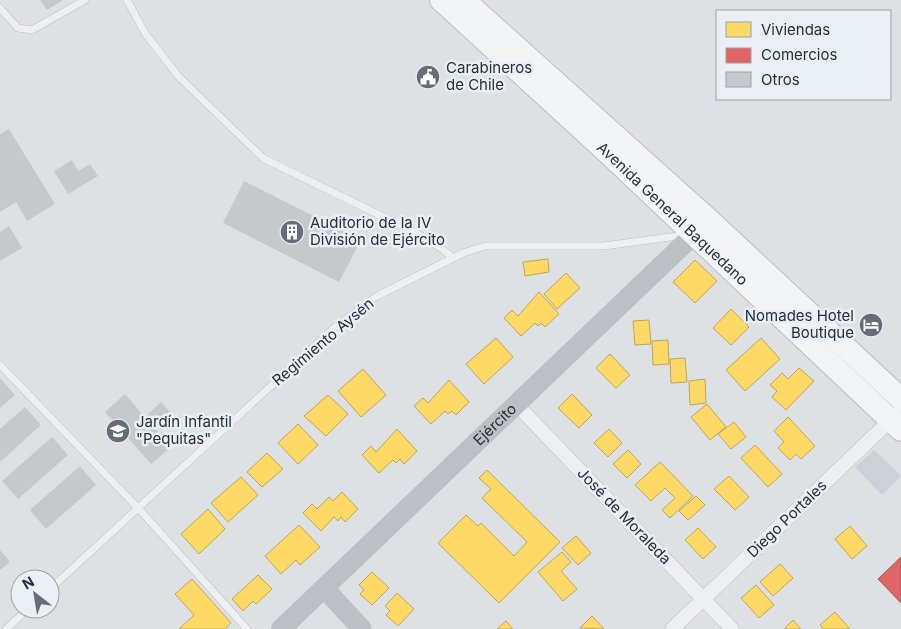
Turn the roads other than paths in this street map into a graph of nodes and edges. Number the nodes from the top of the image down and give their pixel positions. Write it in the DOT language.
graph roads {
  1 [pos="85,0"];
  2 [pos="127,0"];
  3 [pos="441,0"];
  4 [pos="464,0"];
  5 [pos="0,8"];
  6 [pos="482,26"];
  7 [pos="701,227"];
  8 [pos="453,258"];
  9 [pos="0,365"];
  10 [pos="901,399"];
  11 [pos="516,404"];
  12 [pos="898,420"];
  13 [pos="139,509"];
  14 [pos="60,580"];
  15 [pos="324,588"];
  16 [pos="703,599"];
  17 [pos="17,619"];
  18 [pos="6,629"];
  19 [pos="248,629"];
  20 [pos="281,629"];
  21 [pos="362,629"];
  22 [pos="672,629"];
  23 [pos="732,629"];
  1 -- 5 [label="lane"];
  2 -- 8 [label="lane"];
  3 -- 6 [label="main road, Avenida General Baquedano"];
  4 -- 6 [label="main road, Avenida General Baquedano"];
  6 -- 7 [label="main road, Avenida General Baquedano"];
  7 -- 8 [label="lane, Regimiento Aysén"];
  7 -- 10 [label="main road, Avenida General Baquedano"];
  7 -- 11 [label="street, Ejército"];
  7 -- 12 [label="main road, Avenida General Baquedano"];
  8 -- 13 [label="lane, Regimiento Aysén"];
  9 -- 13 [label="lane"];
  11 -- 15 [label="street, Ejército"];
  11 -- 16 [label="street, José de Moraleda"];
  12 -- 16 [label="street, Diego Portales"];
  13 -- 14 [label="lane, Regimiento Aysén"];
  13 -- 19 [label="lane"];
  15 -- 20 [label="street, Ejército"];
  15 -- 21 [label="street"];
  16 -- 22 [label="street, Diego Portales"];
  16 -- 23 [label="street, José de Moraleda"];
  17 -- 18 [label="lane"];
}
